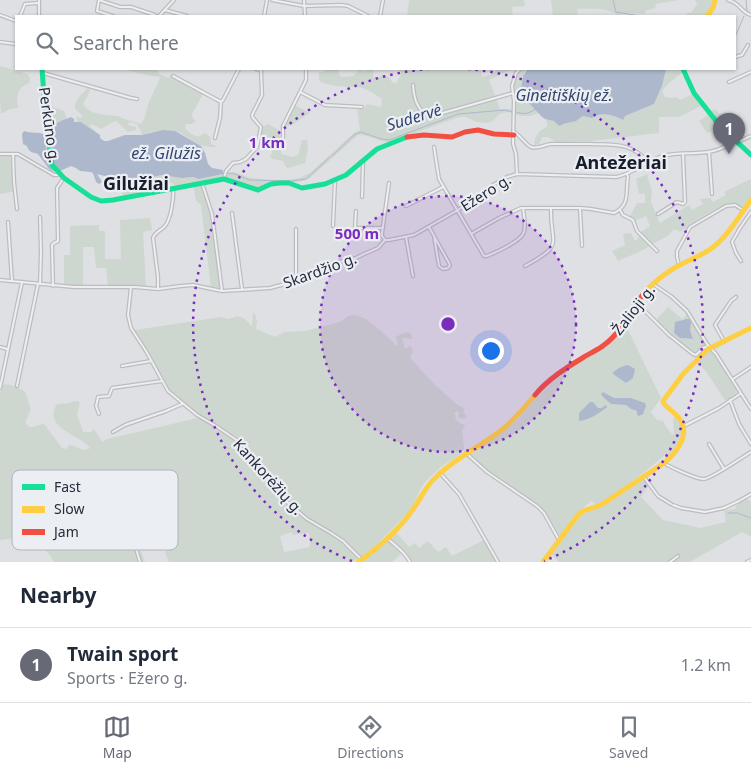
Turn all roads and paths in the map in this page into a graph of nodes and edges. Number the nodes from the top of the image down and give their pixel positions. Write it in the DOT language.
graph roads {
  1 [pos="99,0"];
  2 [pos="174,0"];
  3 [pos="267,0"];
  4 [pos="272,0"];
  5 [pos="304,0"];
  6 [pos="339,0"];
  7 [pos="383,0"];
  8 [pos="716,0"];
  9 [pos="728,0"];
  10 [pos="735,1"];
  11 [pos="38,2"];
  12 [pos="338,5"];
  13 [pos="304,6"];
  14 [pos="165,10"];
  15 [pos="155,14"];
  16 [pos="0,15"];
  17 [pos="20,15"];
  18 [pos="39,15"];
  19 [pos="110,15"];
  20 [pos="160,15"];
  21 [pos="183,15"];
  22 [pos="264,15"];
  23 [pos="304,15"];
  24 [pos="366,15"];
  25 [pos="380,15"];
  26 [pos="708,15"];
  27 [pos="751,15"];
  28 [pos="15,21"];
  29 [pos="0,42"];
  30 [pos="15,44"];
  31 [pos="748,45"];
  32 [pos="736,58"];
  33 [pos="238,70"];
  34 [pos="261,70"];
  35 [pos="306,70"];
  36 [pos="519,70"];
  37 [pos="683,70"];
  38 [pos="42,71"];
  39 [pos="751,72"];
  40 [pos="173,76"];
  41 [pos="729,82"];
  42 [pos="412,85"];
  43 [pos="300,92"];
  44 [pos="513,93"];
  45 [pos="137,99"];
  46 [pos="222,102"];
  47 [pos="362,107"];
  48 [pos="514,133"];
  49 [pos="751,136"];
  50 [pos="215,138"];
  51 [pos="736,141"];
  52 [pos="283,144"];
  53 [pos="434,146"];
  54 [pos="709,152"];
  55 [pos="0,154"];
  56 [pos="13,154"];
  57 [pos="684,154"];
  58 [pos="751,156"];
  59 [pos="364,160"];
  60 [pos="648,162"];
  61 [pos="59,174"];
  62 [pos="517,174"];
  63 [pos="627,174"];
  64 [pos="64,178"];
  65 [pos="224,179"];
  66 [pos="335,180"];
  67 [pos="202,183"];
  68 [pos="389,183"];
  69 [pos="443,186"];
  70 [pos="173,188"];
  71 [pos="712,194"];
  72 [pos="362,197"];
  73 [pos="751,200"];
  74 [pos="406,206"];
  75 [pos="523,208"];
  76 [pos="551,208"];
  77 [pos="580,208"];
  78 [pos="18,210"];
  79 [pos="458,210"];
  80 [pos="620,210"];
  81 [pos="743,210"];
  82 [pos="356,211"];
  83 [pos="751,212"];
  84 [pos="232,213"];
  85 [pos="658,214"];
  86 [pos="40,217"];
  87 [pos="8,222"];
  88 [pos="333,226"];
  89 [pos="429,227"];
  90 [pos="383,228"];
  91 [pos="296,229"];
  92 [pos="471,234"];
  93 [pos="434,236"];
  94 [pos="406,237"];
  95 [pos="385,240"];
  96 [pos="582,246"];
  97 [pos="657,251"];
  98 [pos="742,261"];
  99 [pos="679,265"];
  100 [pos="526,266"];
  101 [pos="414,276"];
  102 [pos="0,280"];
  103 [pos="12,281"];
  104 [pos="297,281"];
  105 [pos="22,282"];
  106 [pos="39,284"];
  107 [pos="653,284"];
  108 [pos="53,286"];
  109 [pos="131,288"];
  110 [pos="158,289"];
  111 [pos="242,290"];
  112 [pos="222,291"];
  113 [pos="736,296"];
  114 [pos="637,303"];
  115 [pos="751,328"];
  116 [pos="724,341"];
  117 [pos="0,347"];
  118 [pos="710,347"];
  119 [pos="8,349"];
  120 [pos="151,361"];
  121 [pos="122,366"];
  122 [pos="751,367"];
  123 [pos="733,379"];
  124 [pos="162,380"];
  125 [pos="17,386"];
  126 [pos="0,388"];
  127 [pos="741,393"];
  128 [pos="730,400"];
  129 [pos="182,403"];
  130 [pos="751,409"];
  131 [pos="99,414"];
  132 [pos="684,426"];
  133 [pos="113,432"];
  134 [pos="708,444"];
  135 [pos="751,444"];
  136 [pos="751,452"];
  137 [pos="466,453"];
  138 [pos="664,463"];
  139 [pos="724,469"];
  140 [pos="440,472"];
  141 [pos="644,477"];
  142 [pos="751,494"];
  143 [pos="386,538"];
  144 [pos="560,540"];
  145 [pos="136,550"];
  146 [pos="678,556"];
  147 [pos="751,560"];
  148 [pos="362,561"];
  149 [pos="140,562"];
  150 [pos="410,562"];
  151 [pos="498,562"];
  152 [pos="543,562"];
  153 [pos="670,562"];
  154 [pos="747,562"];
  1 -- 15 [label="street"];
  1 -- 19 [label="street"];
  2 -- 14 [label="street"];
  3 -- 22 [label="street"];
  4 -- 13 [label="street"];
  5 -- 13 [label="street"];
  6 -- 12 [label="street"];
  7 -- 25 [label="street"];
  8 -- 26 [label="street"];
  9 -- 10 [label="street"];
  10 -- 27 [label="street"];
  11 -- 17 [label="street"];
  11 -- 18 [label="street"];
  12 -- 13 [label="street"];
  12 -- 24 [label="street"];
  13 -- 23 [label="street"];
  14 -- 20 [label="street"];
  14 -- 21 [label="street"];
  16 -- 28 [label="street"];
  29 -- 30 [label="street"];
  31 -- 32 [label="street"];
  33 -- 46 [label="street"];
  34 -- 65 [label="street"];
  35 -- 43 [label="street"];
  36 -- 44 [label="street"];
  37 -- 51 [label="street"];
  38 -- 45 [label="street"];
  38 -- 61 [label="street, Perkūno g."];
  39 -- 41 [label="street"];
  40 -- 46 [label="street"];
  42 -- 44 [label="street"];
  43 -- 47 [label="street"];
  43 -- 52 [label="street"];
  44 -- 48 [label="street"];
  46 -- 50 [label="street"];
  48 -- 59 [label="street, Perkūno g."];
  48 -- 60 [label="street"];
  48 -- 62 [label="street"];
  49 -- 51 [label="street, Ežero g."];
  51 -- 54 [label="street, Ežero g."];
  51 -- 58 [label="street"];
  53 -- 69 [label="street"];
  54 -- 57 [label="street, Ežero g."];
  54 -- 71 [label="street"];
  55 -- 56 [label="street"];
  56 -- 61 [label="street"];
  56 -- 78 [label="street"];
  57 -- 60 [label="street, Ežero g."];
  57 -- 85 [label="street"];
  59 -- 66 [label="street, Perkūno g."];
  59 -- 72 [label="street"];
  60 -- 63 [label="street, Ežero g."];
  61 -- 64 [label="street, Perkūno g."];
  62 -- 63 [label="street, Ežero g."];
  62 -- 79 [label="street, Ežero g."];
  63 -- 80 [label="street"];
  64 -- 70 [label="street, Perkūno g."];
  64 -- 108 [label="street"];
  65 -- 66 [label="street, Perkūno g."];
  65 -- 67 [label="street, Perkūno g."];
  66 -- 88 [label="street"];
  67 -- 70 [label="street, Perkūno g."];
  67 -- 112 [label="street"];
  68 -- 90 [label="street"];
  69 -- 74 [label="street"];
  69 -- 79 [label="street"];
  70 -- 110 [label="street"];
  73 -- 81 [label="street, Žalioji g."];
  75 -- 76 [label="street"];
  75 -- 92 [label="street"];
  75 -- 92 [label="street"];
  76 -- 77 [label="street"];
  76 -- 100 [label="street"];
  77 -- 80 [label="street"];
  77 -- 96 [label="street"];
  79 -- 89 [label="street, Ežero g."];
  79 -- 92 [label="street"];
  80 -- 97 [label="street"];
  81 -- 99 [label="street, Žalioji g."];
  81 -- 99 [label="street"];
  82 -- 90 [label="street"];
  83 -- 98 [label="street"];
  84 -- 111 [label="street"];
  86 -- 106 [label="street"];
  87 -- 103 [label="street"];
  89 -- 93 [label="street"];
  89 -- 94 [label="street, Ežero g."];
  90 -- 95 [label="street"];
  91 -- 104 [label="street"];
  93 -- 93 [label="street"];
  94 -- 95 [label="street, Ežero g."];
  94 -- 101 [label="street"];
  95 -- 104 [label="street, Skardžio g."];
  99 -- 107 [label="street, Žalioji g."];
  102 -- 103 [label="street, Skardžio g."];
  103 -- 105 [label="street, Skardžio g."];
  104 -- 111 [label="street, Skardžio g."];
  105 -- 106 [label="street, Skardžio g."];
  105 -- 119 [label="street"];
  106 -- 108 [label="street, Skardžio g."];
  106 -- 125 [label="street"];
  107 -- 114 [label="street, Žalioji g."];
  107 -- 118 [label="street"];
  108 -- 109 [label="street, Skardžio g."];
  109 -- 110 [label="street, Skardžio g."];
  109 -- 120 [label="street, Kankorėžių g."];
  110 -- 112 [label="street, Skardžio g."];
  111 -- 112 [label="street, Skardžio g."];
  113 -- 116 [label="street"];
  114 -- 118 [label="street"];
  114 -- 137 [label="street, Žalioji g."];
  115 -- 116 [label="street"];
  116 -- 118 [label="street"];
  117 -- 119 [label="street"];
  118 -- 123 [label="street"];
  118 -- 132 [label="street"];
  119 -- 126 [label="street"];
  120 -- 121 [label="street"];
  120 -- 124 [label="street, Kankorėžių g."];
  122 -- 123 [label="street"];
  123 -- 127 [label="street"];
  124 -- 129 [label="street, Kankorėžių g."];
  124 -- 131 [label="street"];
  127 -- 128 [label="street"];
  127 -- 130 [label="street"];
  128 -- 132 [label="street"];
  128 -- 135 [label="street"];
  129 -- 133 [label="street"];
  129 -- 148 [label="street, Kankorėžių g."];
  132 -- 138 [label="street"];
  134 -- 139 [label="street"];
  136 -- 139 [label="street"];
  137 -- 140 [label="street, Žalioji g."];
  137 -- 144 [label="street"];
  138 -- 139 [label="street"];
  138 -- 141 [label="street"];
  140 -- 143 [label="street, Žalioji g."];
  140 -- 151 [label="street"];
  141 -- 142 [label="street"];
  141 -- 144 [label="street"];
  143 -- 148 [label="street, Žalioji g."];
  143 -- 150 [label="street"];
  144 -- 152 [label="street"];
  145 -- 149 [label="street"];
  146 -- 153 [label="street"];
  147 -- 154 [label="street"];
}
